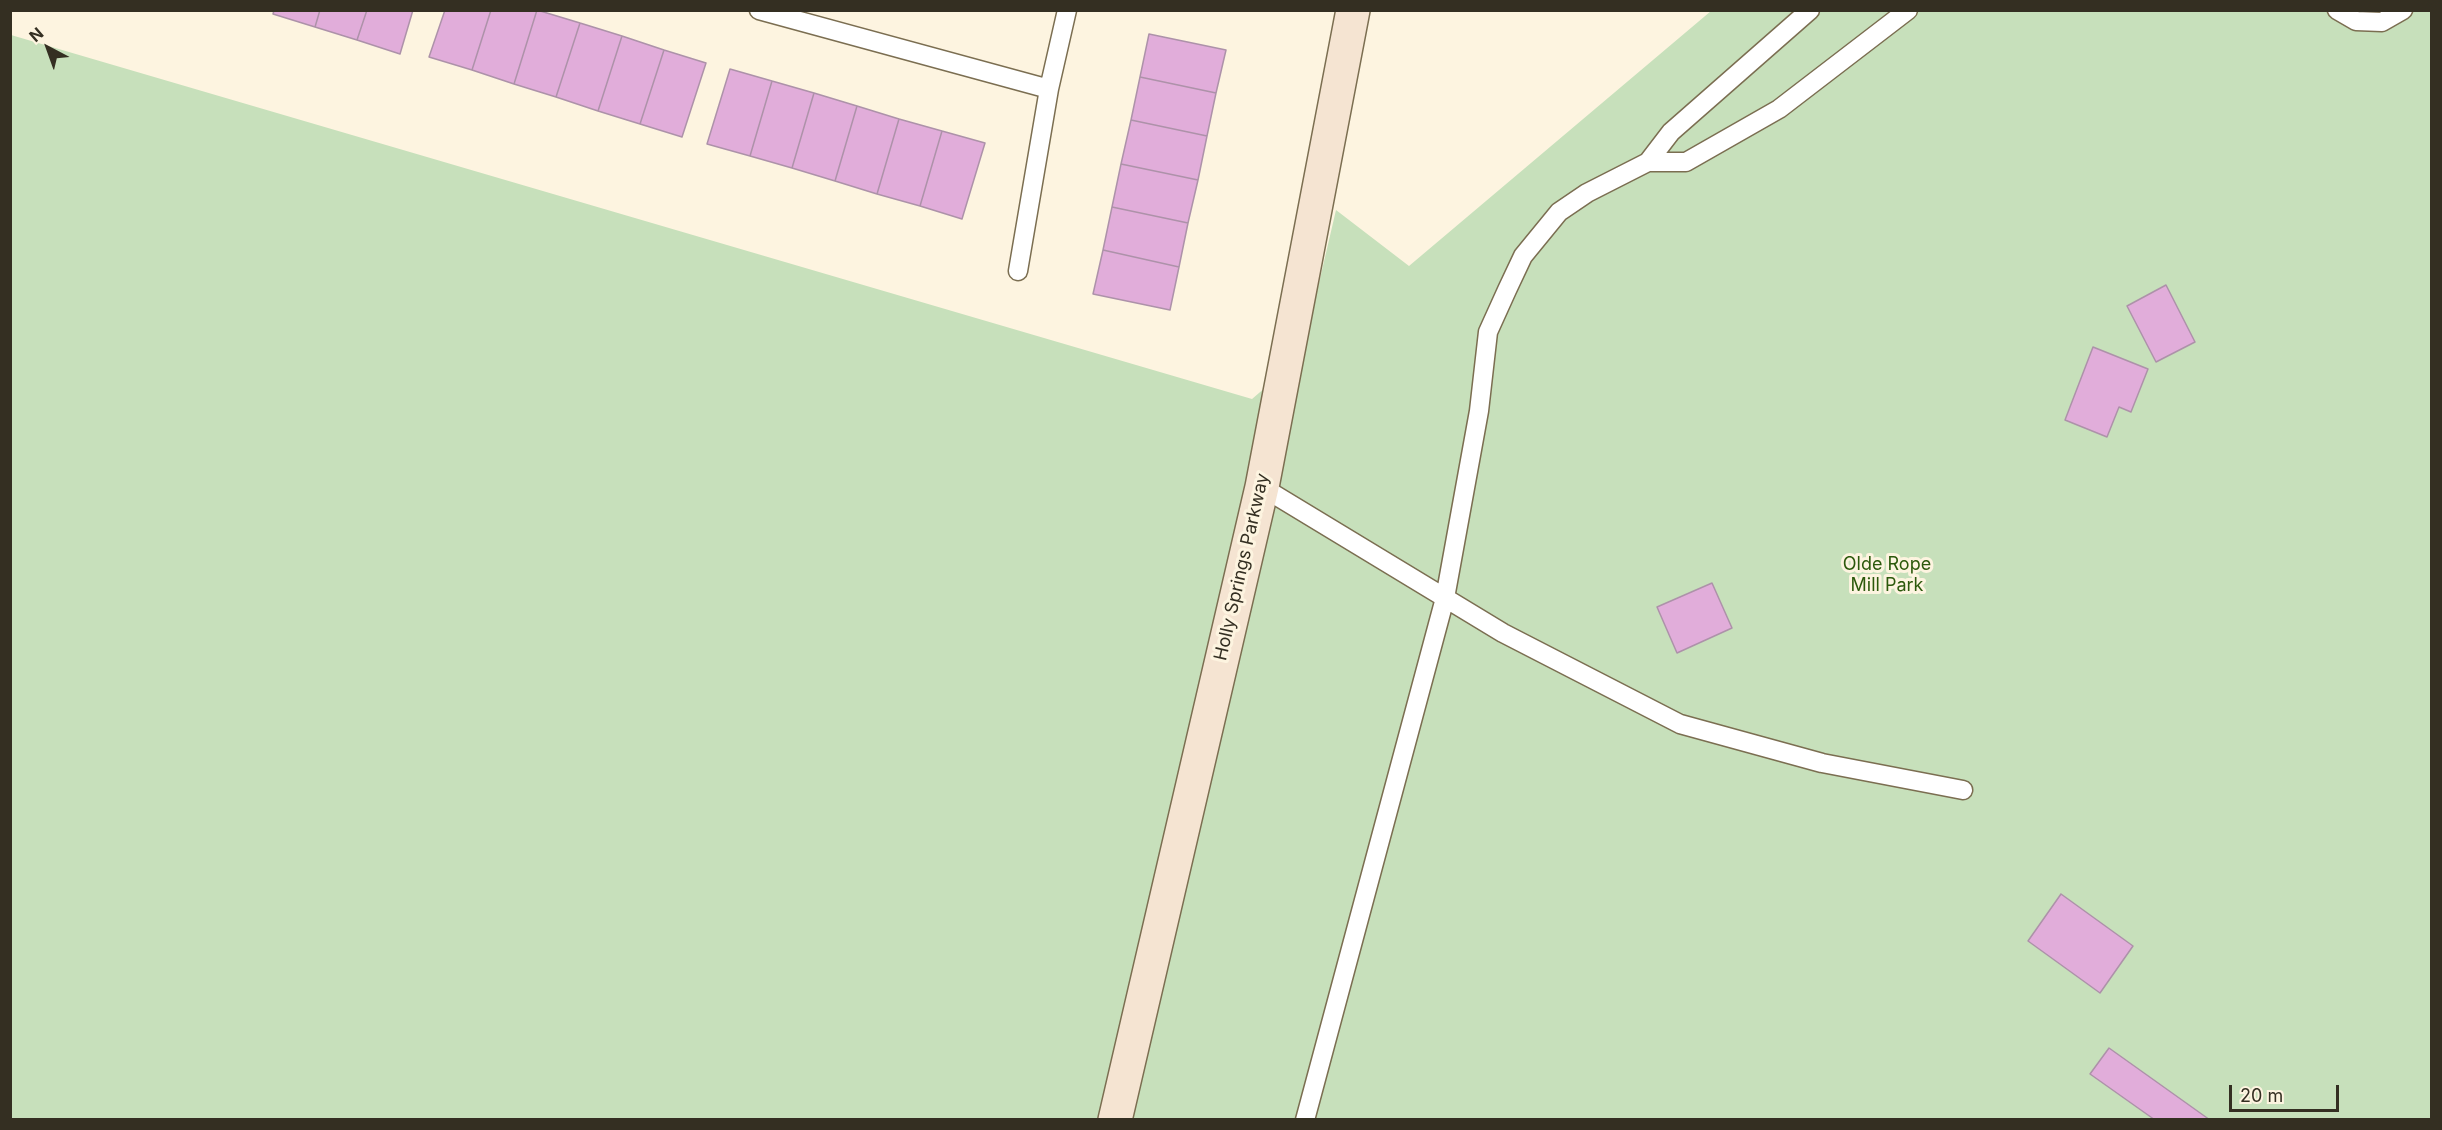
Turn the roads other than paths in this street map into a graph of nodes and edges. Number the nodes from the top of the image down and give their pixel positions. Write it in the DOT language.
graph roads {
  1 [pos="759,10"];
  2 [pos="1067,10"];
  3 [pos="1353,10"];
  4 [pos="1810,10"];
  5 [pos="1908,10"];
  6 [pos="2337,10"];
  7 [pos="2403,10"];
  8 [pos="1049,89"];
  9 [pos="1648,162"];
  10 [pos="1018,272"];
  11 [pos="1262,487"];
  12 [pos="1445,598"];
  13 [pos="1963,790"];
  14 [pos="1115,1119"];
  15 [pos="1305,1119"];
  1 -- 8 [label="lane"];
  2 -- 8 [label="lane"];
  3 -- 11 [label="main road, Holly Springs Parkway"];
  4 -- 9 [label="lane"];
  5 -- 9 [label="lane"];
  6 -- 7 [label="lane"];
  8 -- 10 [label="lane"];
  9 -- 12 [label="lane"];
  11 -- 12 [label="lane"];
  11 -- 14 [label="main road, Holly Springs Parkway"];
  12 -- 13 [label="lane"];
  12 -- 15 [label="lane"];
}
